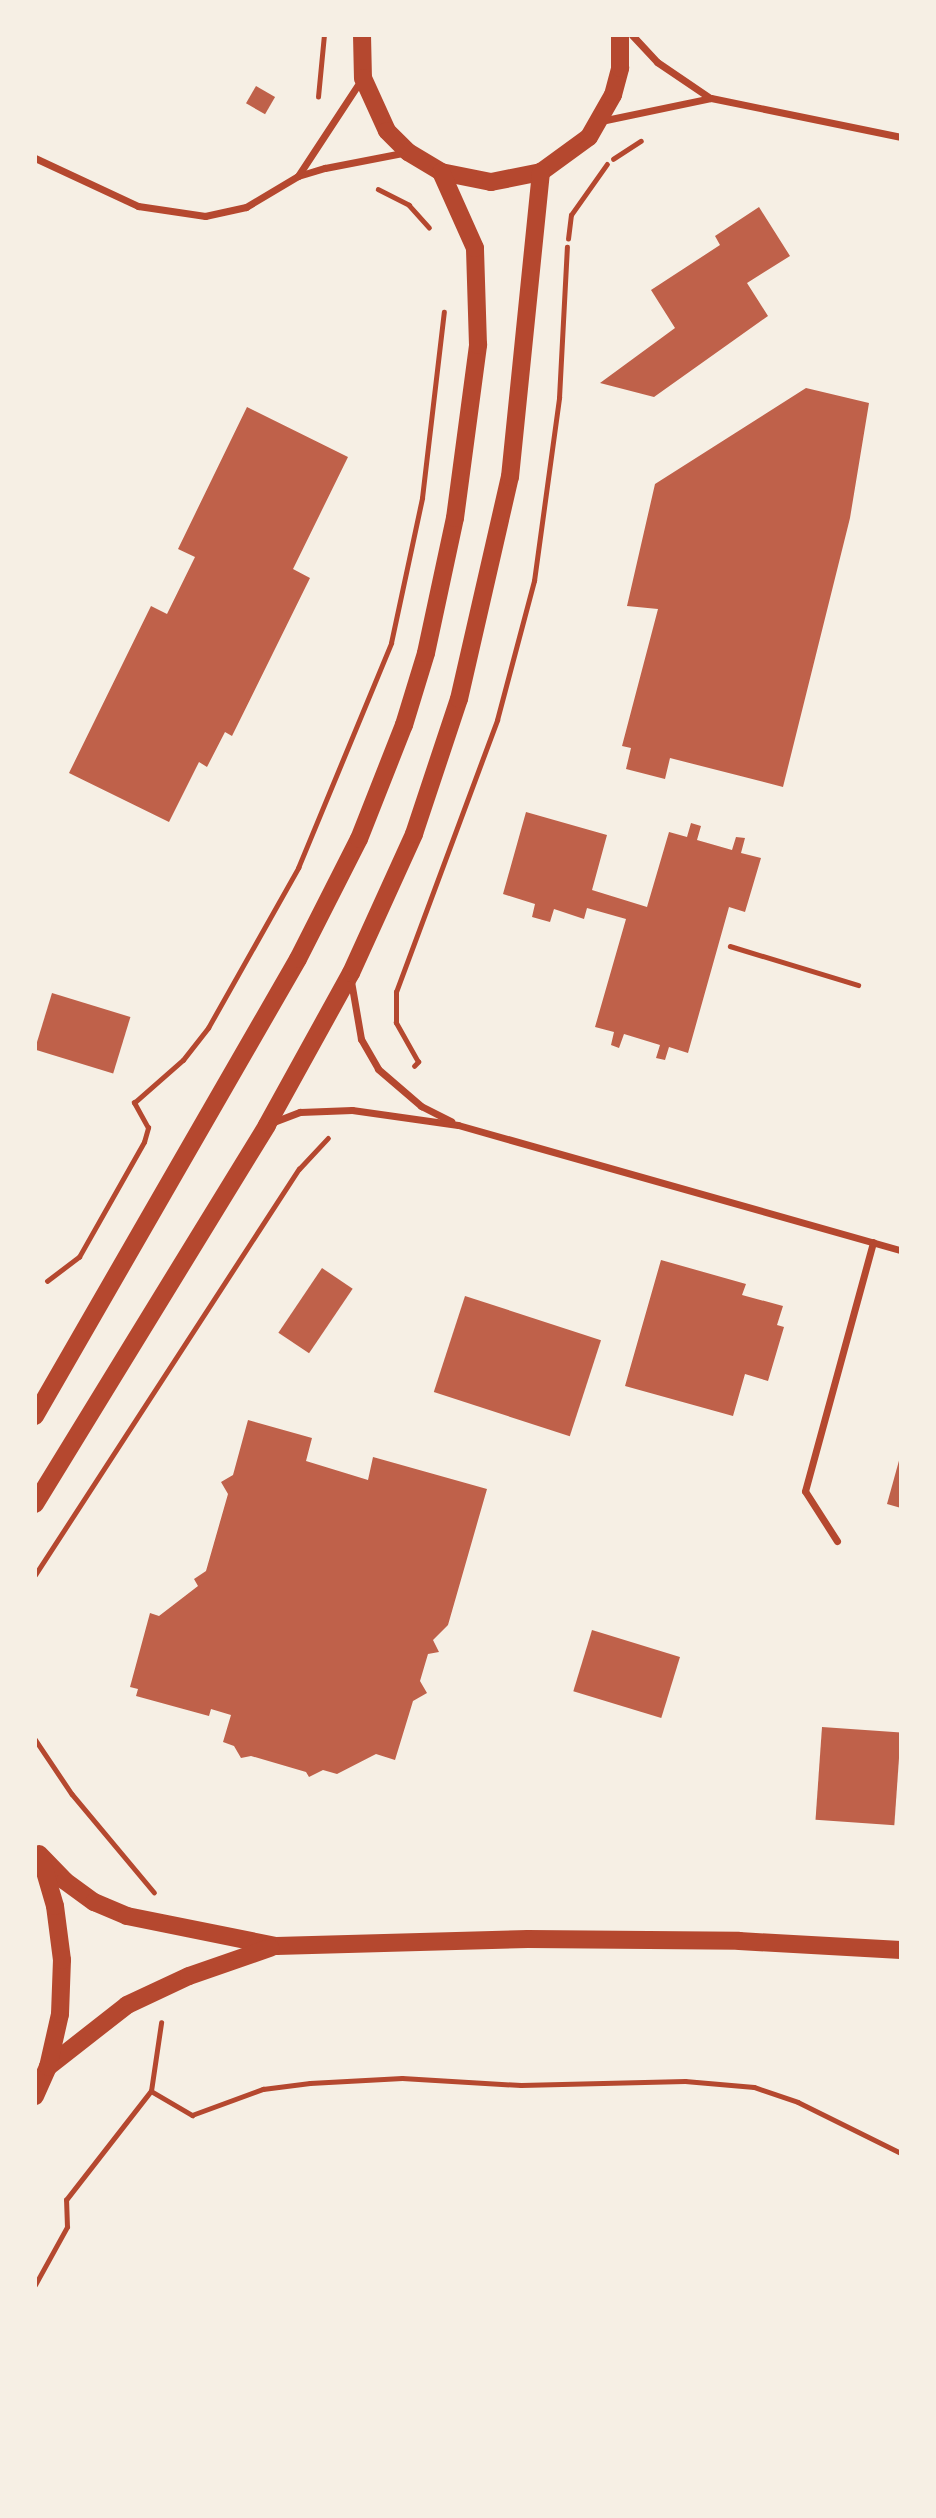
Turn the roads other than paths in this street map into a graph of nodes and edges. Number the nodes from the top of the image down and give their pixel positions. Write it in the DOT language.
graph roads {
  1 [pos="362,35"];
  2 [pos="620,35"];
  3 [pos="632,35"];
  4 [pos="363,78"];
  5 [pos="711,99"];
  6 [pos="601,121"];
  7 [pos="901,137"];
  8 [pos="408,152"];
  9 [pos="35,158"];
  10 [pos="442,172"];
  11 [pos="541,172"];
  12 [pos="298,176"];
  13 [pos="351,973"];
  14 [pos="267,1125"];
  15 [pos="457,1125"];
  16 [pos="873,1242"];
  17 [pos="901,1250"];
  18 [pos="35,1416"];
  19 [pos="35,1504"];
  20 [pos="837,1541"];
  21 [pos="37,1850"];
  22 [pos="276,1946"];
  23 [pos="901,1950"];
  24 [pos="48,2067"];
  25 [pos="35,2096"];
  1 -- 4 [label="main road"];
  2 -- 6 [label="main road"];
  3 -- 5 [label="street"];
  4 -- 8 [label="main road"];
  4 -- 12 [label="street"];
  5 -- 6 [label="street"];
  5 -- 7 [label="street"];
  6 -- 11 [label="main road"];
  8 -- 10 [label="main road"];
  8 -- 12 [label="street"];
  9 -- 12 [label="street"];
  10 -- 11 [label="main road"];
  10 -- 18 [label="main road"];
  11 -- 13 [label="main road"];
  13 -- 14 [label="main road"];
  13 -- 15 [label="street"];
  14 -- 15 [label="street"];
  14 -- 19 [label="main road"];
  15 -- 16 [label="street"];
  16 -- 17 [label="street"];
  16 -- 20 [label="street"];
  21 -- 22 [label="main road"];
  21 -- 24 [label="main road"];
  22 -- 23 [label="main road"];
  22 -- 24 [label="main road"];
  24 -- 25 [label="main road"];
}
